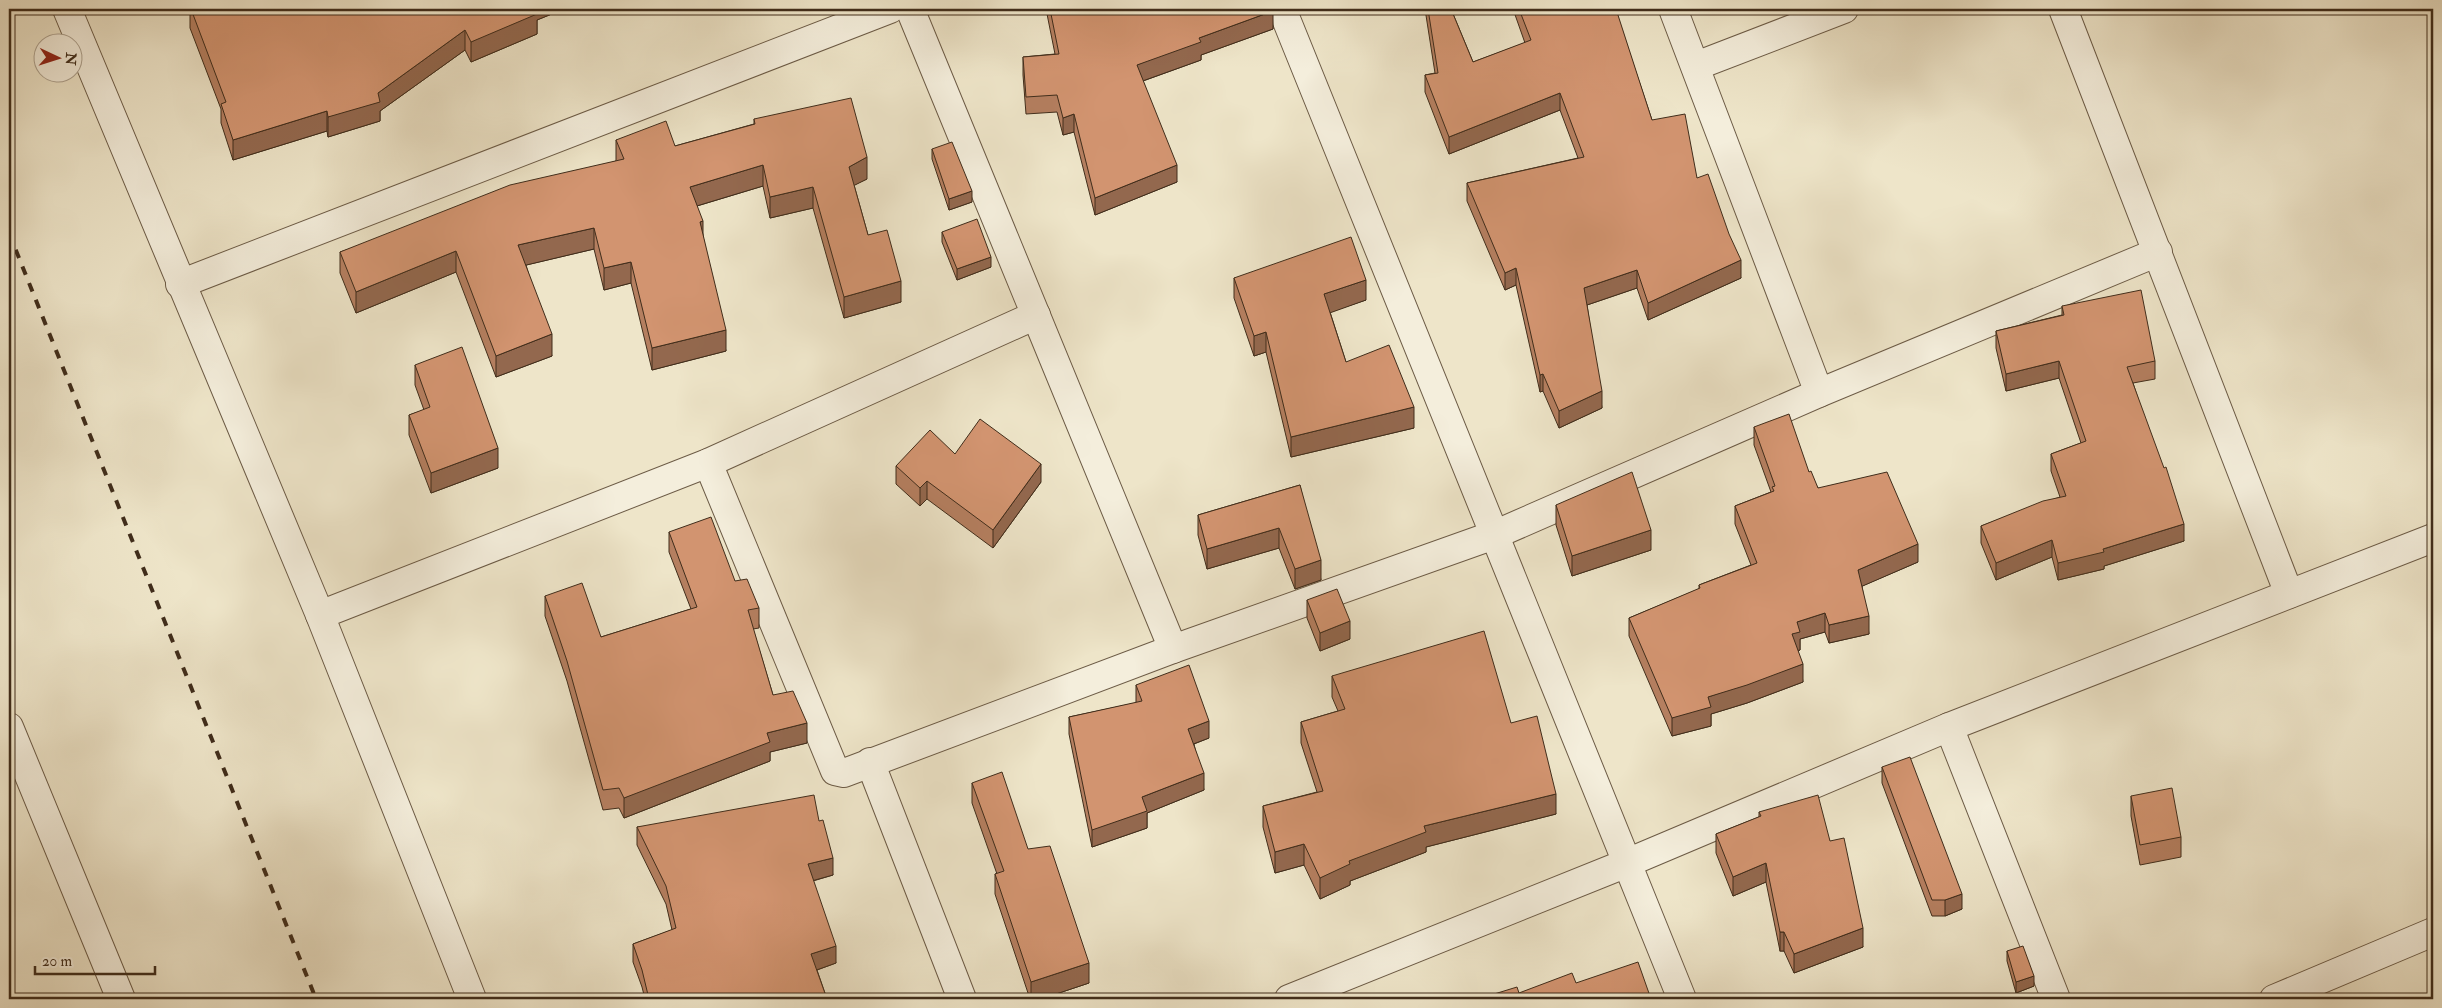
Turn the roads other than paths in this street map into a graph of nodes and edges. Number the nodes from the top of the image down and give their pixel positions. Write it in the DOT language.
graph roads {
  1 [pos="67,9"];
  2 [pos="890,9"];
  3 [pos="910,9"];
  4 [pos="1282,9"];
  5 [pos="1673,9"];
  6 [pos="1844,9"];
  7 [pos="2063,9"];
  8 [pos="1696,66"];
  9 [pos="2158,252"];
  10 [pos="180,284"];
  11 [pos="1036,315"];
  12 [pos="1819,393"];
  13 [pos="708,463"];
  14 [pos="1494,535"];
  15 [pos="2433,538"];
  16 [pos="2289,594"];
  17 [pos="320,615"];
  18 [pos="1173,649"];
  19 [pos="9,727"];
  20 [pos="1949,727"];
  21 [pos="870,762"];
  22 [pos="1627,863"];
  23 [pos="2433,932"];
  24 [pos="1298,998"];
  25 [pos="121,999"];
  26 [pos="472,999"];
  27 [pos="962,999"];
  28 [pos="1682,999"];
  29 [pos="2056,999"];
  30 [pos="2274,999"];
  1 -- 10 [label="street"];
  2 -- 10 [label="street"];
  3 -- 11 [label="street"];
  4 -- 14 [label="street"];
  5 -- 8 [label="street"];
  6 -- 8 [label="street"];
  7 -- 9 [label="street"];
  8 -- 12 [label="street"];
  9 -- 12 [label="street"];
  9 -- 16 [label="street"];
  10 -- 17 [label="street"];
  11 -- 13 [label="street"];
  11 -- 18 [label="street"];
  12 -- 14 [label="street"];
  13 -- 17 [label="street"];
  13 -- 21 [label="street"];
  14 -- 18 [label="street"];
  14 -- 22 [label="street"];
  15 -- 16 [label="street"];
  16 -- 20 [label="street"];
  17 -- 26 [label="street"];
  18 -- 21 [label="street"];
  19 -- 25 [label="street"];
  20 -- 22 [label="street"];
  20 -- 29 [label="street"];
  21 -- 27 [label="street"];
  22 -- 24 [label="street"];
  22 -- 28 [label="street"];
  23 -- 30 [label="street"];
}
